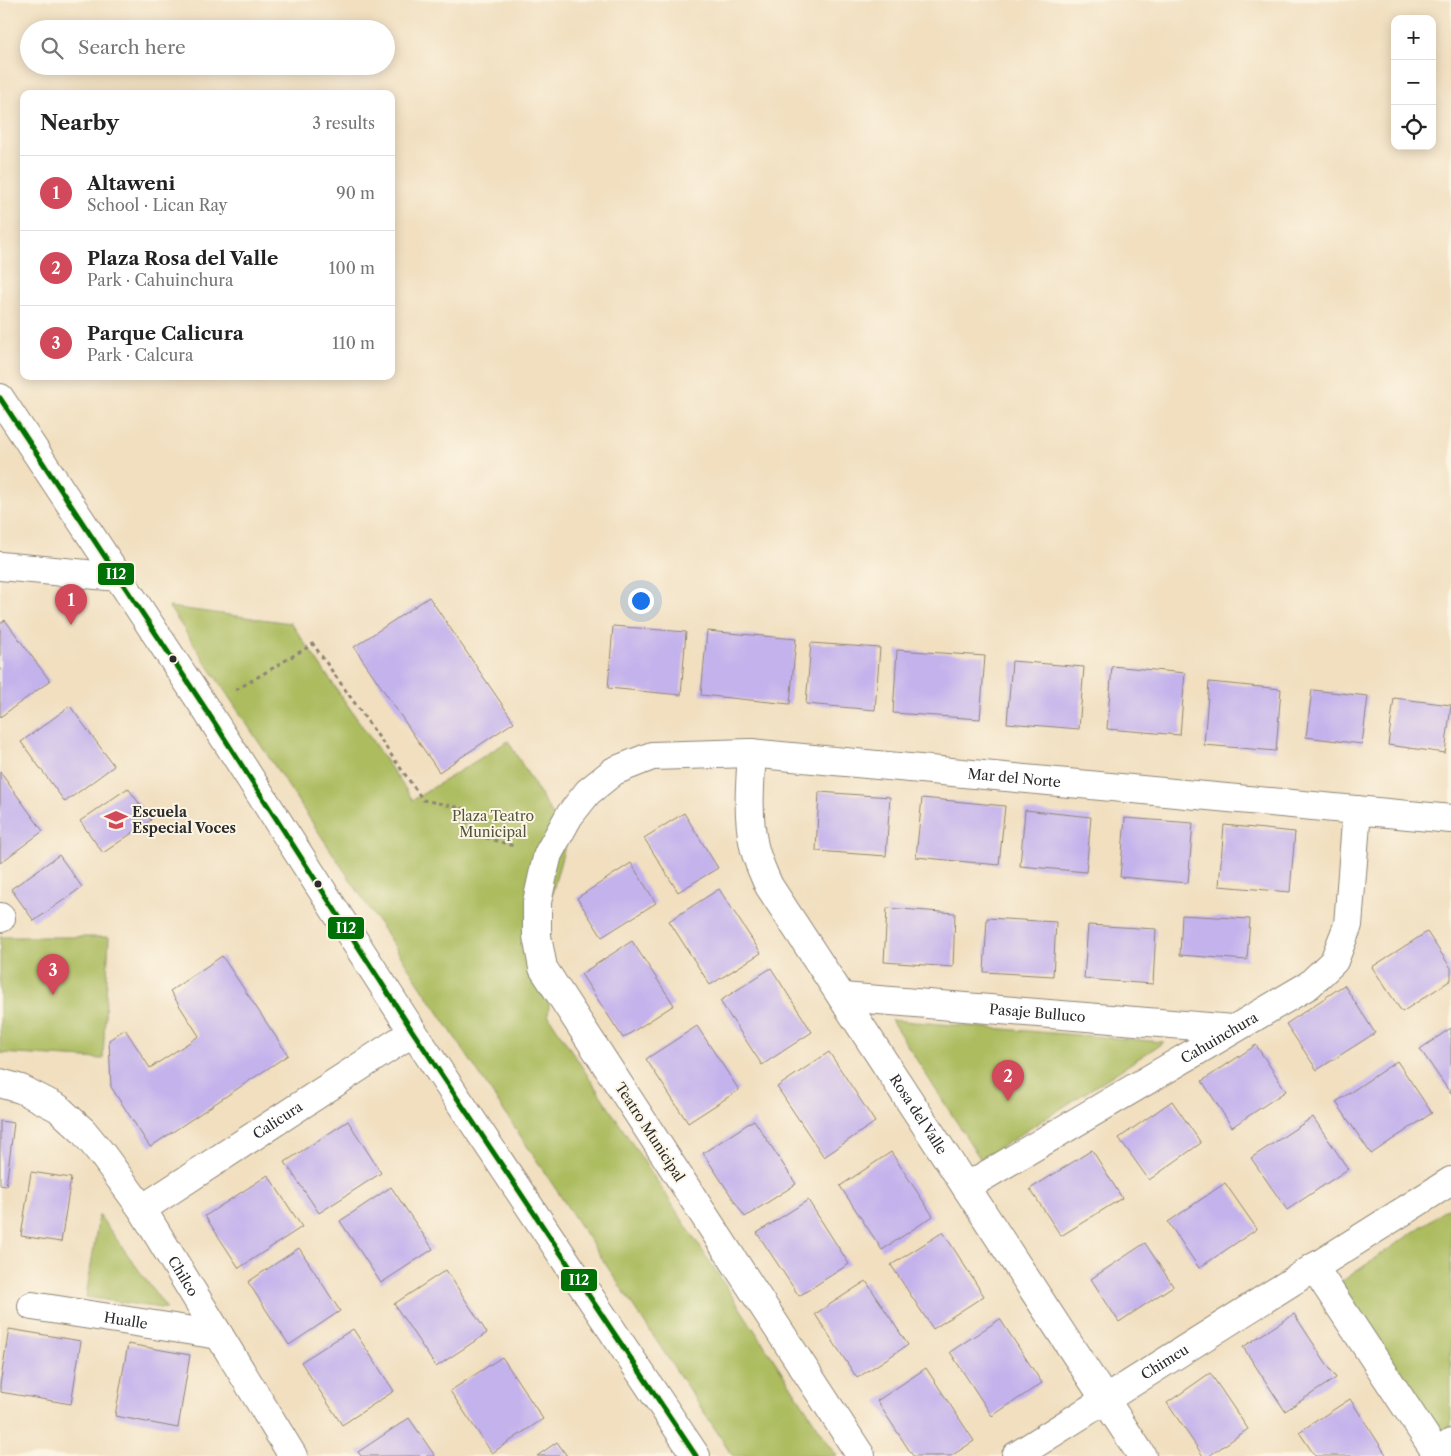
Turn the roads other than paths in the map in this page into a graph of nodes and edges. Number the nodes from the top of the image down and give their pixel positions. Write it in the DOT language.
graph roads {
  1 [pos="0,398"];
  2 [pos="0,566"];
  3 [pos="118,577"];
  4 [pos="752,753"];
  5 [pos="588,792"];
  6 [pos="1357,810"];
  7 [pos="1451,819"];
  8 [pos="842,997"];
  9 [pos="1233,1029"];
  10 [pos="413,1032"];
  11 [pos="0,1082"];
  12 [pos="1451,1181"];
  13 [pos="966,1187"];
  14 [pos="142,1209"];
  15 [pos="1314,1267"];
  16 [pos="32,1306"];
  17 [pos="219,1335"];
  18 [pos="1105,1400"];
  19 [pos="1451,1444"];
  20 [pos="293,1456"];
  21 [pos="696,1456"];
  22 [pos="860,1456"];
  23 [pos="1016,1456"];
  24 [pos="1142,1456"];
  1 -- 3 [label="street"];
  2 -- 3 [label="street"];
  3 -- 10 [label="street"];
  4 -- 5 [label="street, Mar del Norte"];
  4 -- 6 [label="street, Mar del Norte"];
  4 -- 8 [label="street, Rosa del Valle"];
  5 -- 22 [label="street, Teatro Municipal"];
  6 -- 7 [label="street, Mar del Norte"];
  6 -- 9 [label="street, Cahuinchura"];
  8 -- 9 [label="street, Pasaje Bulluco"];
  8 -- 13 [label="street, Rosa del Valle"];
  9 -- 13 [label="street, Cahuinchura"];
  10 -- 14 [label="street, Calicura"];
  10 -- 21 [label="street"];
  11 -- 14 [label="street, Chilco"];
  12 -- 15 [label="street, Chimcu"];
  13 -- 18 [label="street, Rosa del Valle"];
  14 -- 17 [label="street, Chilco"];
  15 -- 18 [label="street, Chimcu"];
  15 -- 19 [label="street"];
  16 -- 17 [label="street, Hualle"];
  17 -- 20 [label="street, Chilco"];
  18 -- 23 [label="street, Chimcu"];
  18 -- 24 [label="street, Rosa del Valle"];
}
